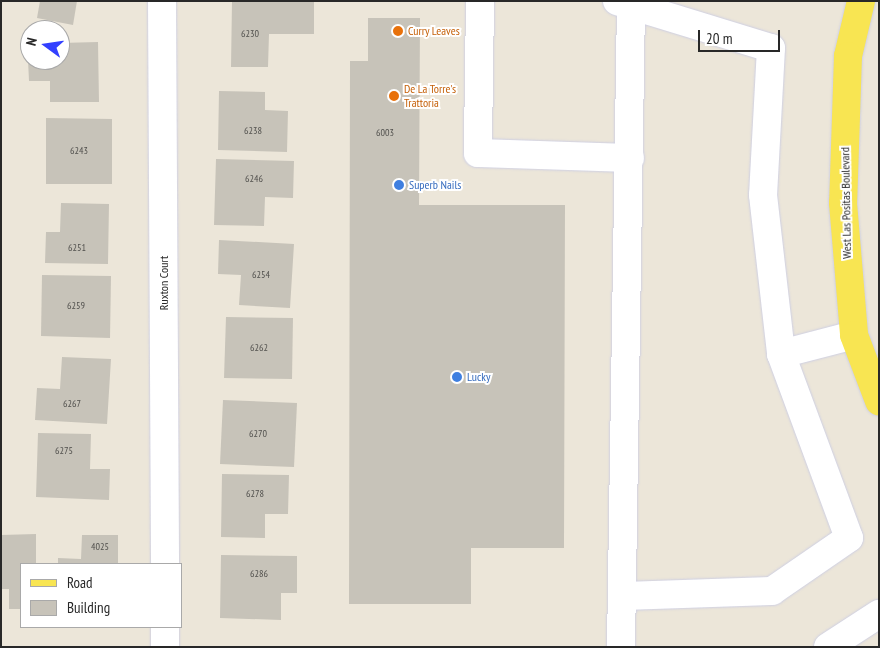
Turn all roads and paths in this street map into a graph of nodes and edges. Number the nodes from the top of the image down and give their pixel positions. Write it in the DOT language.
graph roads {
  1 [pos="162,1"];
  2 [pos="480,1"];
  3 [pos="861,1"];
  4 [pos="624,4"];
  5 [pos="630,158"];
  6 [pos="854,334"];
  7 [pos="782,354"];
  8 [pos="879,401"];
  9 [pos="165,563"];
  10 [pos="623,596"];
  11 [pos="879,614"];
  12 [pos="165,628"];
  13 [pos="165,647"];
  14 [pos="621,647"];
  15 [pos="829,647"];
  1 -- 9 [label="street, Ruxton Court"];
  2 -- 5 [label="street"];
  3 -- 6 [label="main road, West Las Positas Boulevard"];
  4 -- 5 [label="street"];
  4 -- 7 [label="street"];
  5 -- 10 [label="street"];
  6 -- 7 [label="street"];
  6 -- 8 [label="main road, West Las Positas Boulevard"];
  7 -- 10 [label="street"];
  10 -- 14 [label="street"];
  11 -- 15 [label="street"];
  12 -- 13 [label="street"];
}
